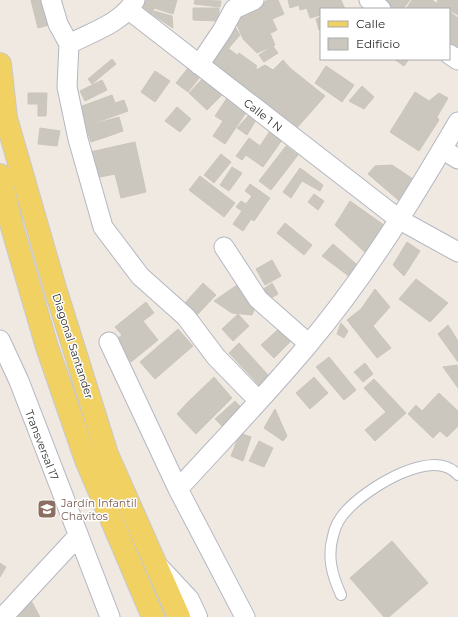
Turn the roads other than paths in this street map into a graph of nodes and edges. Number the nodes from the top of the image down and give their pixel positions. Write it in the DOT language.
graph roads {
  1 [pos="51,0"];
  2 [pos="254,0"];
  3 [pos="369,0"];
  4 [pos="132,5"];
  5 [pos="380,8"];
  6 [pos="69,44"];
  7 [pos="0,64"];
  8 [pos="199,65"];
  9 [pos="458,122"];
  10 [pos="450,154"];
  11 [pos="0,175"];
  12 [pos="400,220"];
  13 [pos="224,247"];
  14 [pos="458,252"];
  15 [pos="0,340"];
  16 [pos="108,342"];
  17 [pos="309,344"];
  18 [pos="259,401"];
  19 [pos="458,475"];
  20 [pos="178,489"];
  21 [pos="78,536"];
  22 [pos="129,558"];
  23 [pos="156,565"];
  24 [pos="341,595"];
  25 [pos="3,617"];
  26 [pos="110,617"];
  27 [pos="142,617"];
  28 [pos="154,617"];
  29 [pos="179,617"];
  30 [pos="196,617"];
  31 [pos="245,617"];
  1 -- 6 [label="street"];
  2 -- 8 [label="street"];
  3 -- 5 [label="street"];
  4 -- 6 [label="street, Calle 1 N"];
  4 -- 8 [label="street, Calle 1 N"];
  6 -- 18 [label="street"];
  7 -- 23 [label="main road, Diagonal Santander"];
  8 -- 12 [label="street, Calle 1 N"];
  9 -- 10 [label="street"];
  10 -- 12 [label="street"];
  11 -- 22 [label="main road"];
  12 -- 14 [label="street, Calle 1 N"];
  12 -- 17 [label="street"];
  13 -- 17 [label="street"];
  15 -- 21 [label="street, Transversal 17"];
  16 -- 20 [label="street"];
  17 -- 18 [label="street"];
  18 -- 20 [label="street"];
  19 -- 24 [label="lane"];
  20 -- 31 [label="street"];
  21 -- 25 [label="street"];
  21 -- 26 [label="street, Transversal 17"];
  22 -- 27 [label="main road"];
  22 -- 28 [label="main road"];
  23 -- 29 [label="main road, Diagonal Santander"];
  23 -- 30 [label="street"];
}
